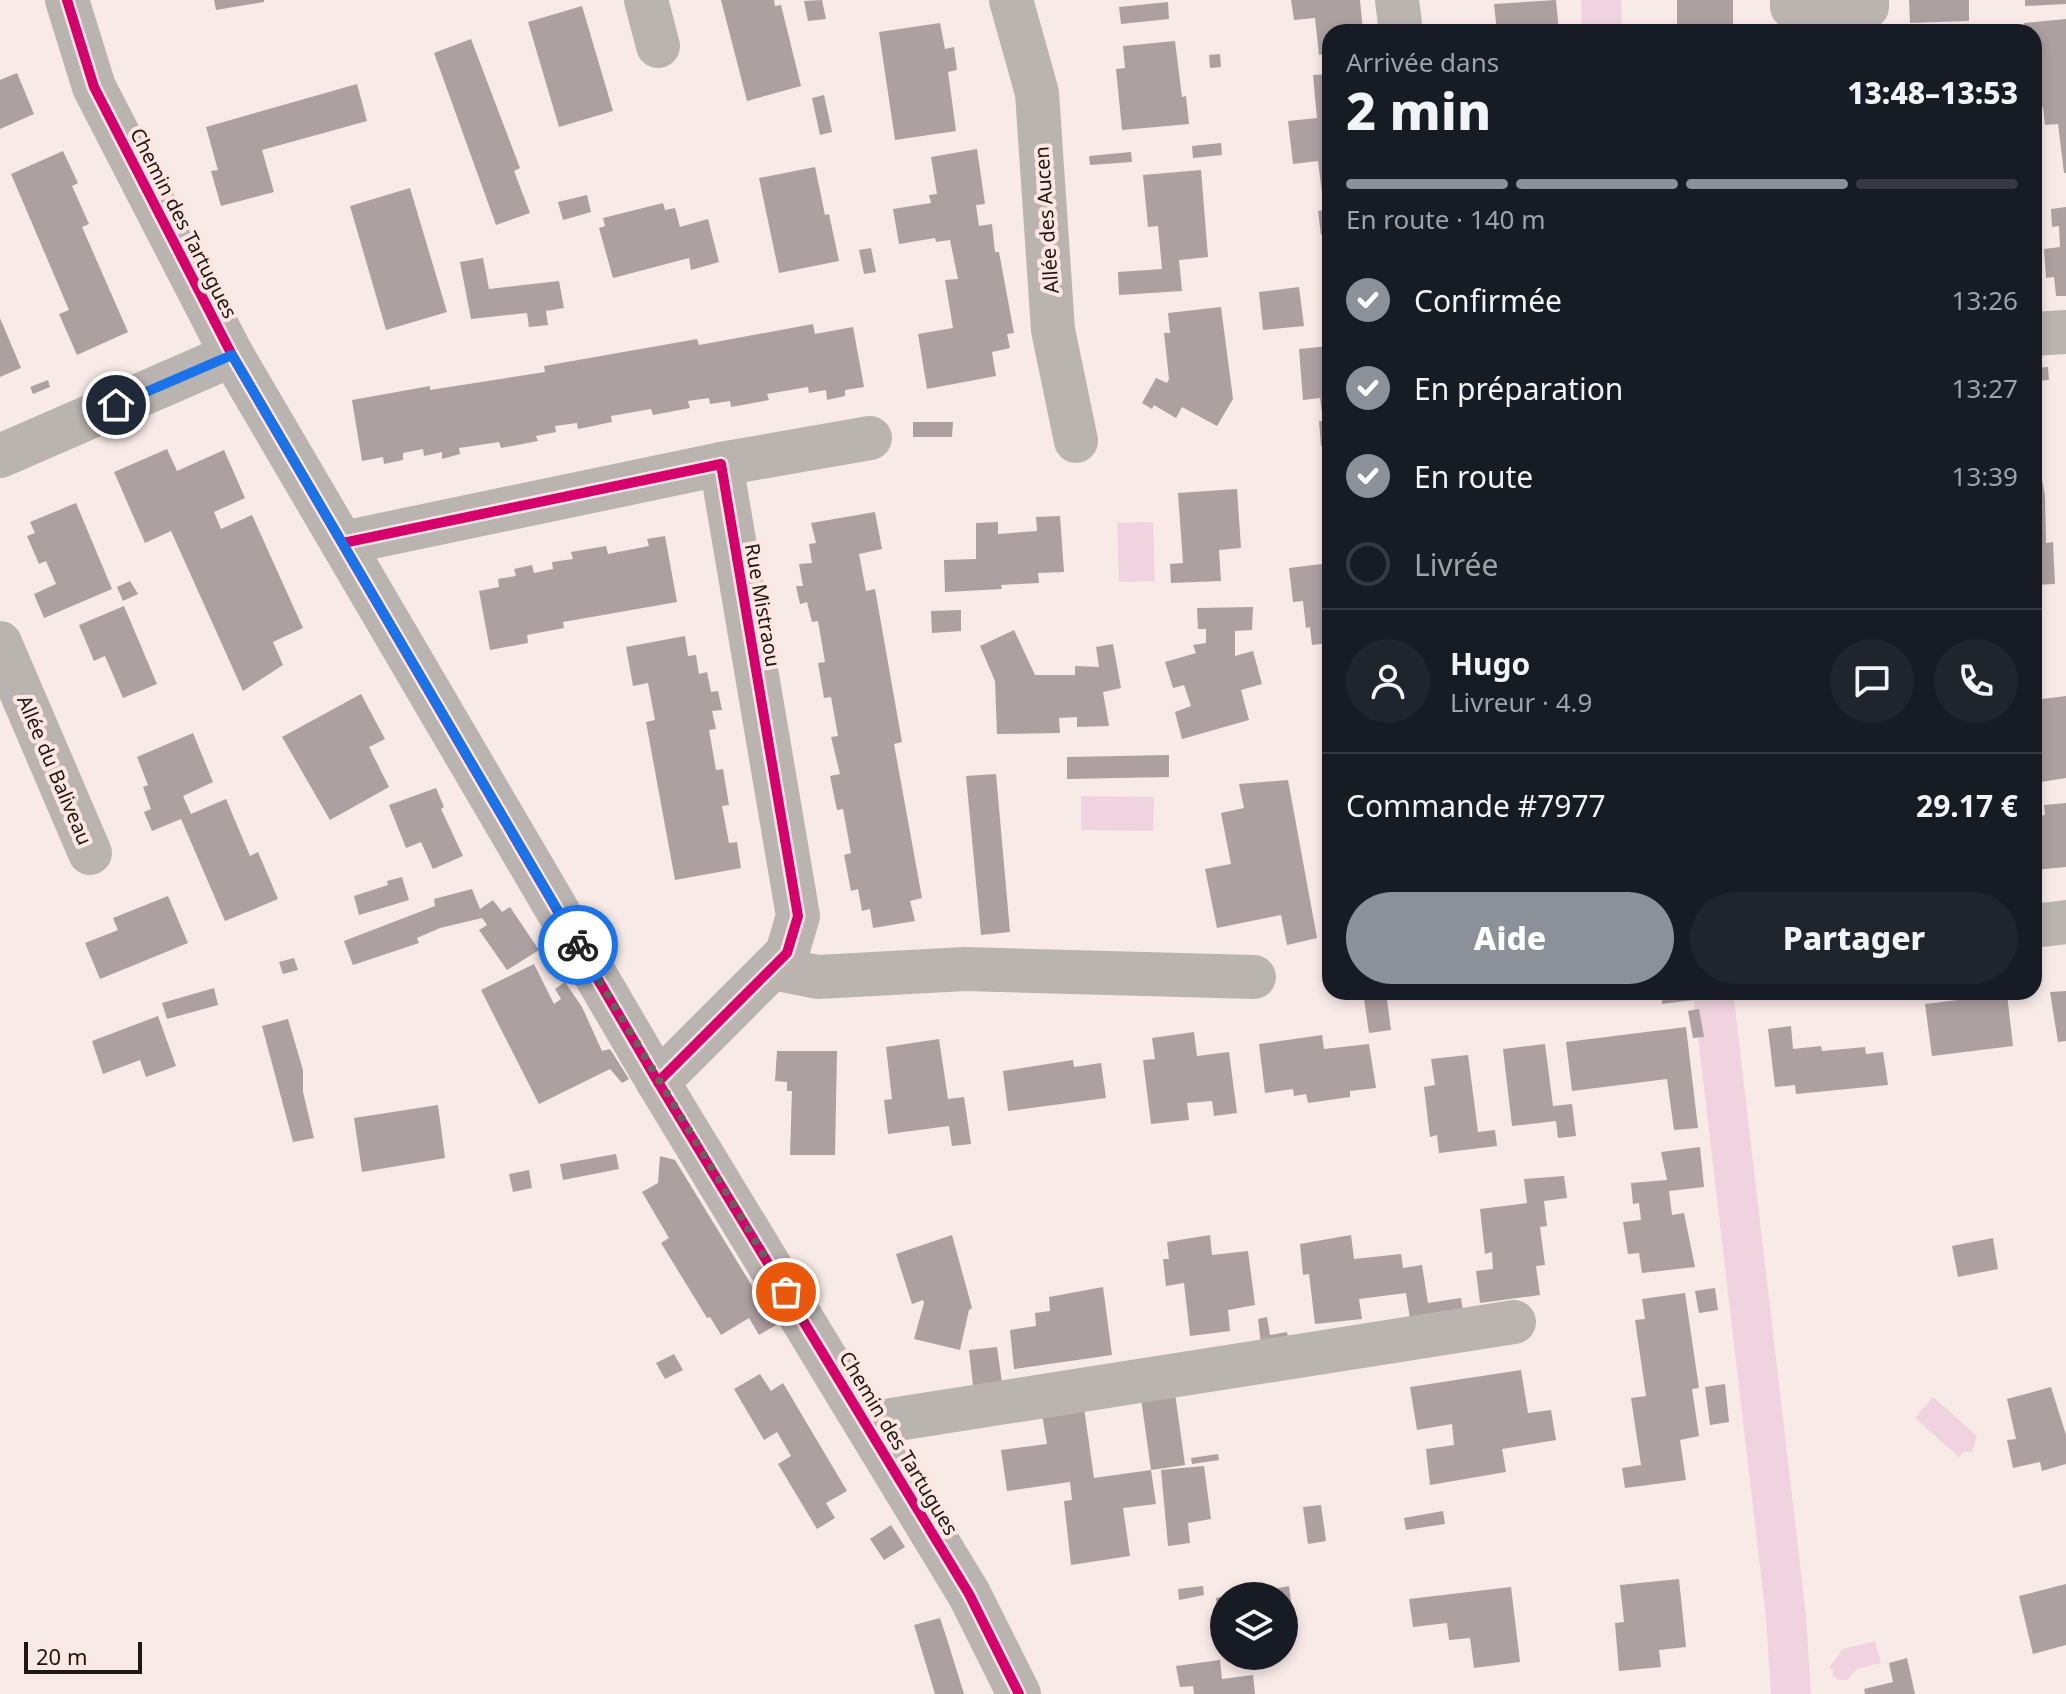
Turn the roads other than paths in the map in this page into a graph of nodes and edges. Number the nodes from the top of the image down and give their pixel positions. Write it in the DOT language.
graph roads {
  1 [pos="67,0"];
  2 [pos="646,0"];
  3 [pos="1011,0"];
  4 [pos="1397,0"];
  5 [pos="1792,0"];
  6 [pos="1867,0"];
  7 [pos="1400,24"];
  8 [pos="658,46"];
  9 [pos="2066,332"];
  10 [pos="2042,334"];
  11 [pos="232,355"];
  12 [pos="870,438"];
  13 [pos="1076,441"];
  14 [pos="0,456"];
  15 [pos="721,464"];
  16 [pos="343,543"];
  17 [pos="0,643"];
  18 [pos="90,853"];
  19 [pos="2066,922"];
  20 [pos="2042,925"];
  21 [pos="772,968"];
  22 [pos="1254,977"];
  23 [pos="658,1082"];
  24 [pos="1514,1322"];
  25 [pos="866,1424"];
  26 [pos="1019,1694"];
  1 -- 11 [label="street, Chemin des Tartugues"];
  2 -- 8 [label="street"];
  3 -- 13 [label="street, Allée des Aucen"];
  4 -- 7 [label="street"];
  5 -- 6 [label="street"];
  9 -- 10 [label="street"];
  11 -- 14 [label="street"];
  11 -- 16 [label="street, Chemin des Tartugues"];
  12 -- 15 [label="street"];
  15 -- 16 [label="street"];
  15 -- 21 [label="street, Rue Mistraou"];
  16 -- 23 [label="street, Chemin des Tartugues"];
  17 -- 18 [label="street, Allée du Baliveau"];
  19 -- 20 [label="street"];
  21 -- 22 [label="street"];
  21 -- 23 [label="street, Rue Mistraou"];
  23 -- 25 [label="street, Chemin des Tartugues"];
  24 -- 25 [label="street"];
  25 -- 26 [label="street, Chemin des Tartugues"];
}
